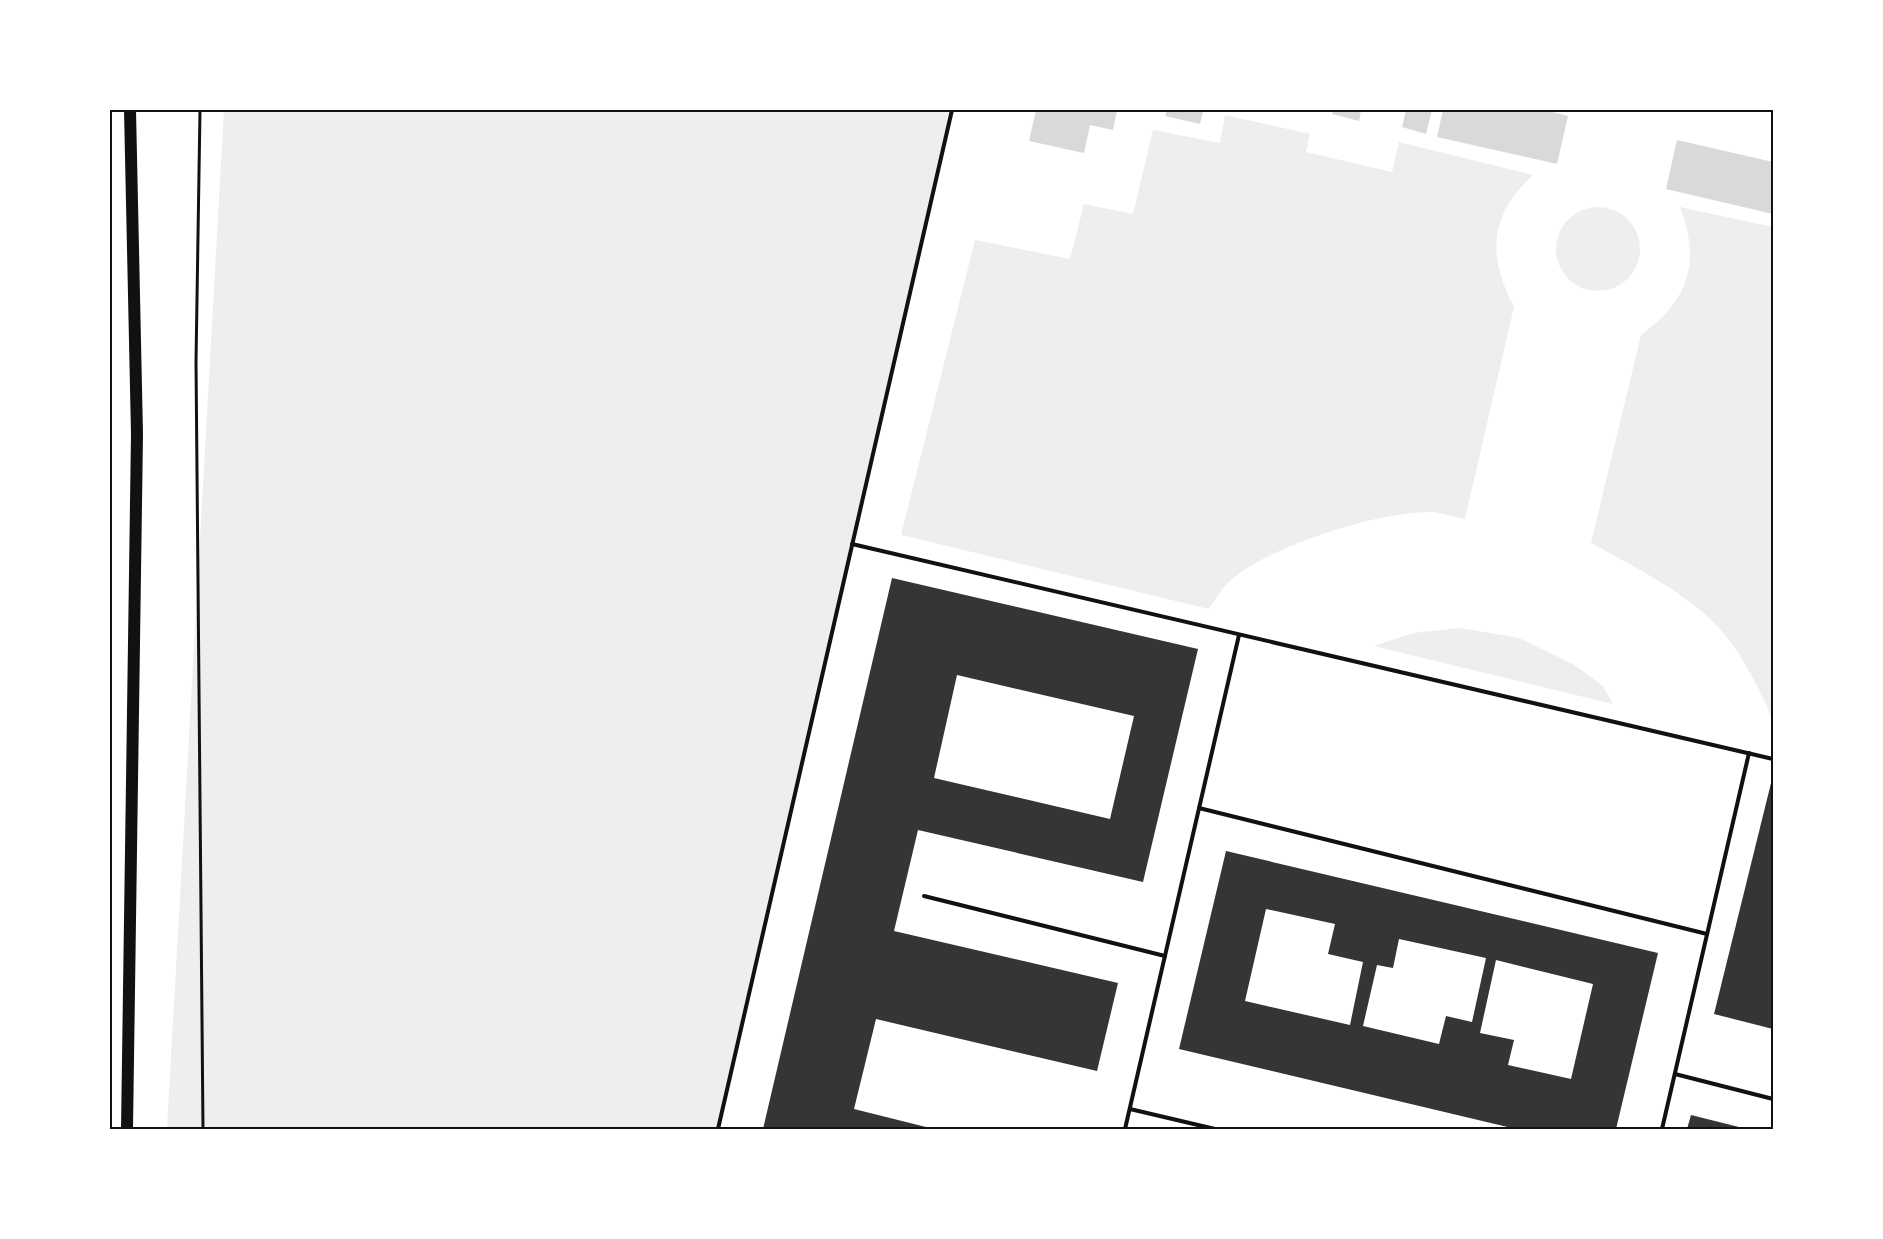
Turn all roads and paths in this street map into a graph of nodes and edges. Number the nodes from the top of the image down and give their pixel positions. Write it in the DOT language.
graph roads {
  1 [pos="130,110"];
  2 [pos="200,110"];
  3 [pos="952,110"];
  4 [pos="852,544"];
  5 [pos="1239,635"];
  6 [pos="1749,753"];
  7 [pos="1773,759"];
  8 [pos="1199,808"];
  9 [pos="924,896"];
  10 [pos="1707,934"];
  11 [pos="1165,956"];
  12 [pos="1675,1074"];
  13 [pos="1773,1099"];
  14 [pos="1130,1109"];
  15 [pos="127,1129"];
  16 [pos="203,1129"];
  17 [pos="718,1129"];
  18 [pos="1125,1129"];
  19 [pos="1215,1129"];
  20 [pos="1662,1129"];
  1 -- 15 [label="main road"];
  2 -- 16 [label="path"];
  3 -- 4 [label="lane"];
  4 -- 5 [label="lane"];
  4 -- 17 [label="lane"];
  5 -- 6 [label="lane"];
  5 -- 8 [label="lane"];
  6 -- 7 [label="lane"];
  6 -- 10 [label="lane"];
  8 -- 10 [label="lane"];
  8 -- 11 [label="lane"];
  9 -- 11 [label="lane"];
  10 -- 12 [label="lane"];
  11 -- 14 [label="lane"];
  12 -- 13 [label="lane"];
  12 -- 20 [label="lane"];
  14 -- 18 [label="lane"];
  14 -- 19 [label="lane"];
}
